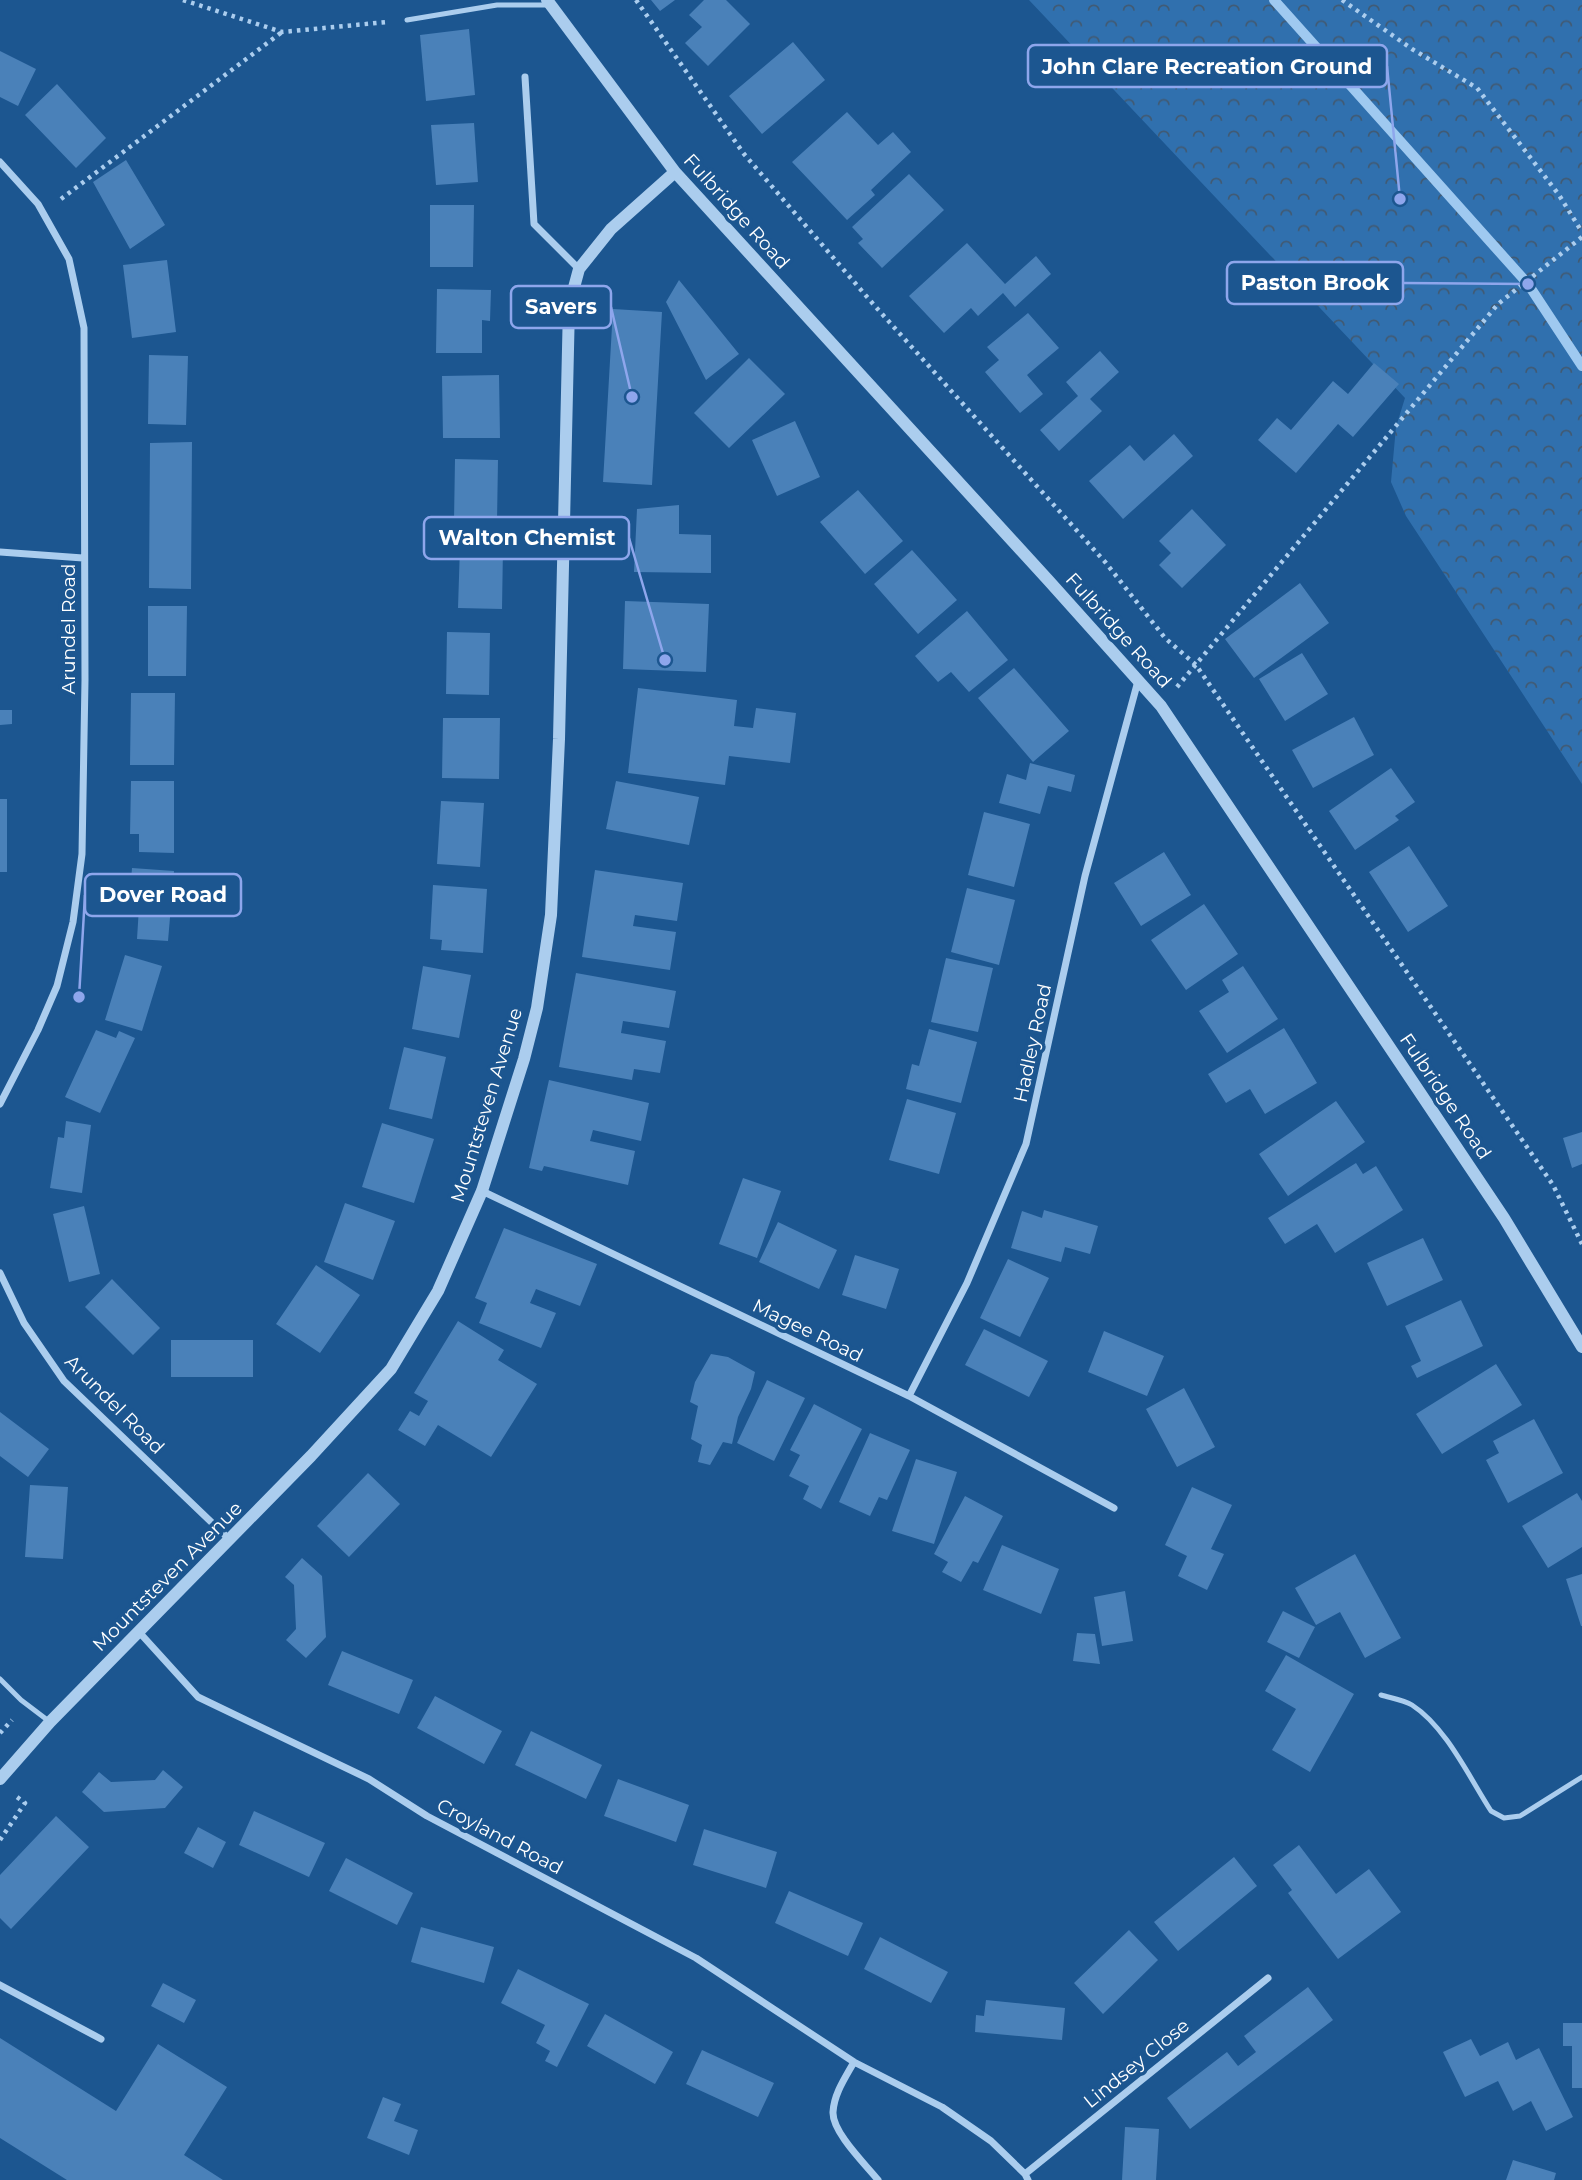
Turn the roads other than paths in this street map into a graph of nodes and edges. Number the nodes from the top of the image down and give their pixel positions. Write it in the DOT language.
graph roads {
  1 [pos="549,3"];
  2 [pos="407,20"];
  3 [pos="526,77"];
  4 [pos="0,162"];
  5 [pos="675,172"];
  6 [pos="579,269"];
  7 [pos="0,552"];
  8 [pos="83,558"];
  9 [pos="1138,680"];
  10 [pos="0,1104"];
  11 [pos="482,1191"];
  12 [pos="0,1273"];
  13 [pos="1582,1348"];
  14 [pos="909,1396"];
  15 [pos="1114,1508"];
  16 [pos="231,1540"];
  17 [pos="139,1632"];
  18 [pos="0,1679"];
  19 [pos="1381,1695"];
  20 [pos="50,1722"];
  21 [pos="1582,1777"];
  22 [pos="0,1779"];
  23 [pos="1268,1978"];
  24 [pos="0,1985"];
  25 [pos="101,2039"];
  26 [pos="854,2062"];
  27 [pos="1027,2177"];
  28 [pos="878,2180"];
  1 -- 2 [label="lane"];
  1 -- 5 [label="street, Fulbridge Road"];
  3 -- 6 [label="street"];
  4 -- 8 [label="street, Arundel Road"];
  5 -- 6 [label="street, Mountsteven Avenue"];
  5 -- 9 [label="street, Fulbridge Road"];
  6 -- 11 [label="street, Mountsteven Avenue"];
  7 -- 8 [label="street"];
  8 -- 10 [label="street, Arundel Road"];
  9 -- 13 [label="street, Fulbridge Road"];
  9 -- 14 [label="street, Hadley Road"];
  11 -- 14 [label="street, Magee Road"];
  11 -- 16 [label="street, Mountsteven Avenue"];
  12 -- 16 [label="street, Arundel Road"];
  14 -- 15 [label="street, Magee Road"];
  16 -- 17 [label="street, Mountsteven Avenue"];
  17 -- 20 [label="street, Mountsteven Avenue"];
  17 -- 26 [label="street, Croyland Road"];
  18 -- 20 [label="lane"];
  19 -- 21 [label="lane"];
  20 -- 22 [label="street, Mountsteven Avenue"];
  23 -- 27 [label="street, Lindsey Close"];
  24 -- 25 [label="street"];
  26 -- 27 [label="street, Croyland Road"];
  26 -- 28 [label="street"];
}
